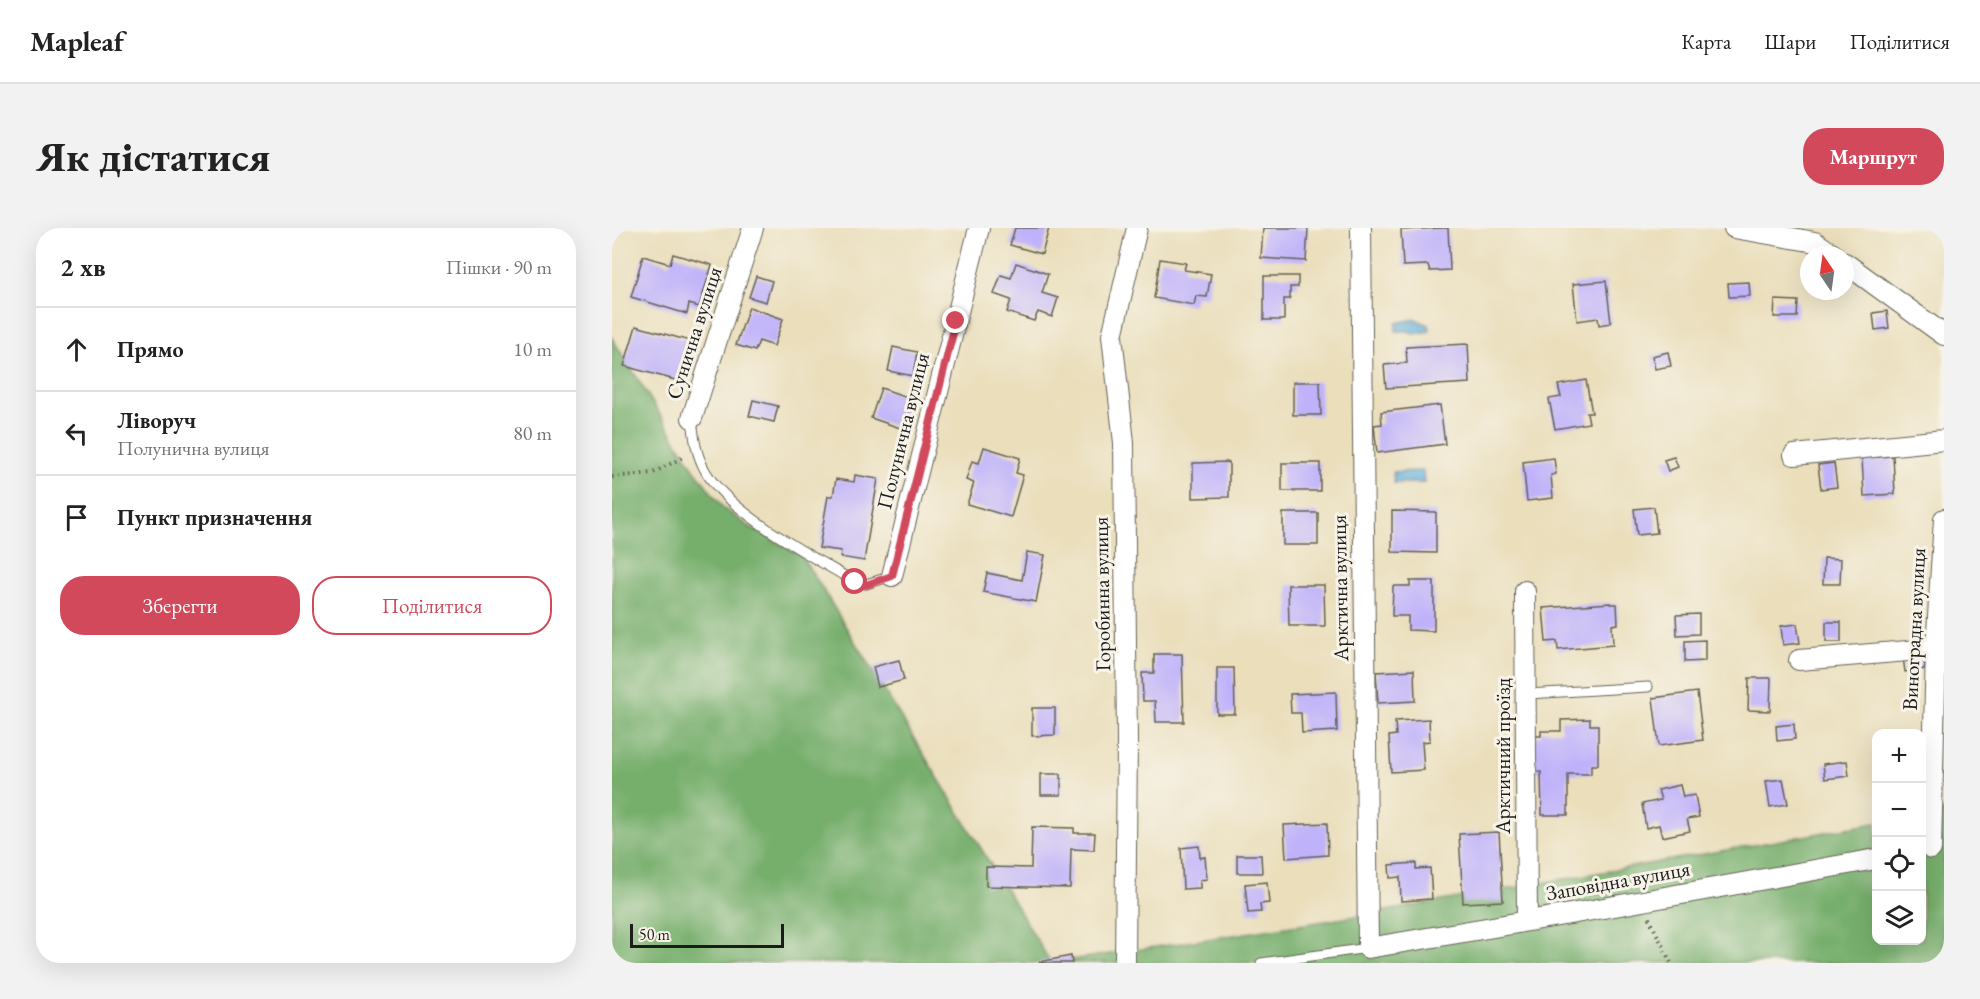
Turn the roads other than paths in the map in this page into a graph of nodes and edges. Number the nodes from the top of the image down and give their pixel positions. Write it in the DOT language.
graph roads {
  1 [pos="753,228"];
  2 [pos="979,228"];
  3 [pos="1137,228"];
  4 [pos="1360,228"];
  5 [pos="1734,228"];
  6 [pos="1821,246"];
  7 [pos="1854,270"];
  8 [pos="1944,335"];
  9 [pos="692,418"];
  10 [pos="1944,440"];
  11 [pos="1794,455"];
  12 [pos="1944,519"];
  13 [pos="892,576"];
  14 [pos="1525,591"];
  15 [pos="1940,649"];
  16 [pos="1799,660"];
  17 [pos="1648,687"];
  18 [pos="1527,694"];
  19 [pos="1932,849"];
  20 [pos="1872,860"];
  21 [pos="1527,921"];
  22 [pos="1368,948"];
  23 [pos="1125,963"];
  24 [pos="1261,963"];
  1 -- 9 [label="street, Сунична вулиця"];
  2 -- 13 [label="street, Полунична вулиця"];
  3 -- 23 [label="street, Горобинна вулиця"];
  4 -- 22 [label="street, Арктична вулиця"];
  5 -- 6 [label="street"];
  7 -- 8 [label="street"];
  9 -- 13 [label="lane"];
  10 -- 11 [label="street"];
  12 -- 15 [label="street, Виноградна вулиця"];
  14 -- 18 [label="street, Арктичний проїзд"];
  15 -- 16 [label="street"];
  15 -- 19 [label="street, Виноградна вулиця"];
  17 -- 18 [label="lane"];
  18 -- 21 [label="street, Арктичний проїзд"];
  20 -- 21 [label="street, Заповідна вулиця"];
  21 -- 22 [label="street, Заповідна вулиця"];
  22 -- 24 [label="lane"];
}
